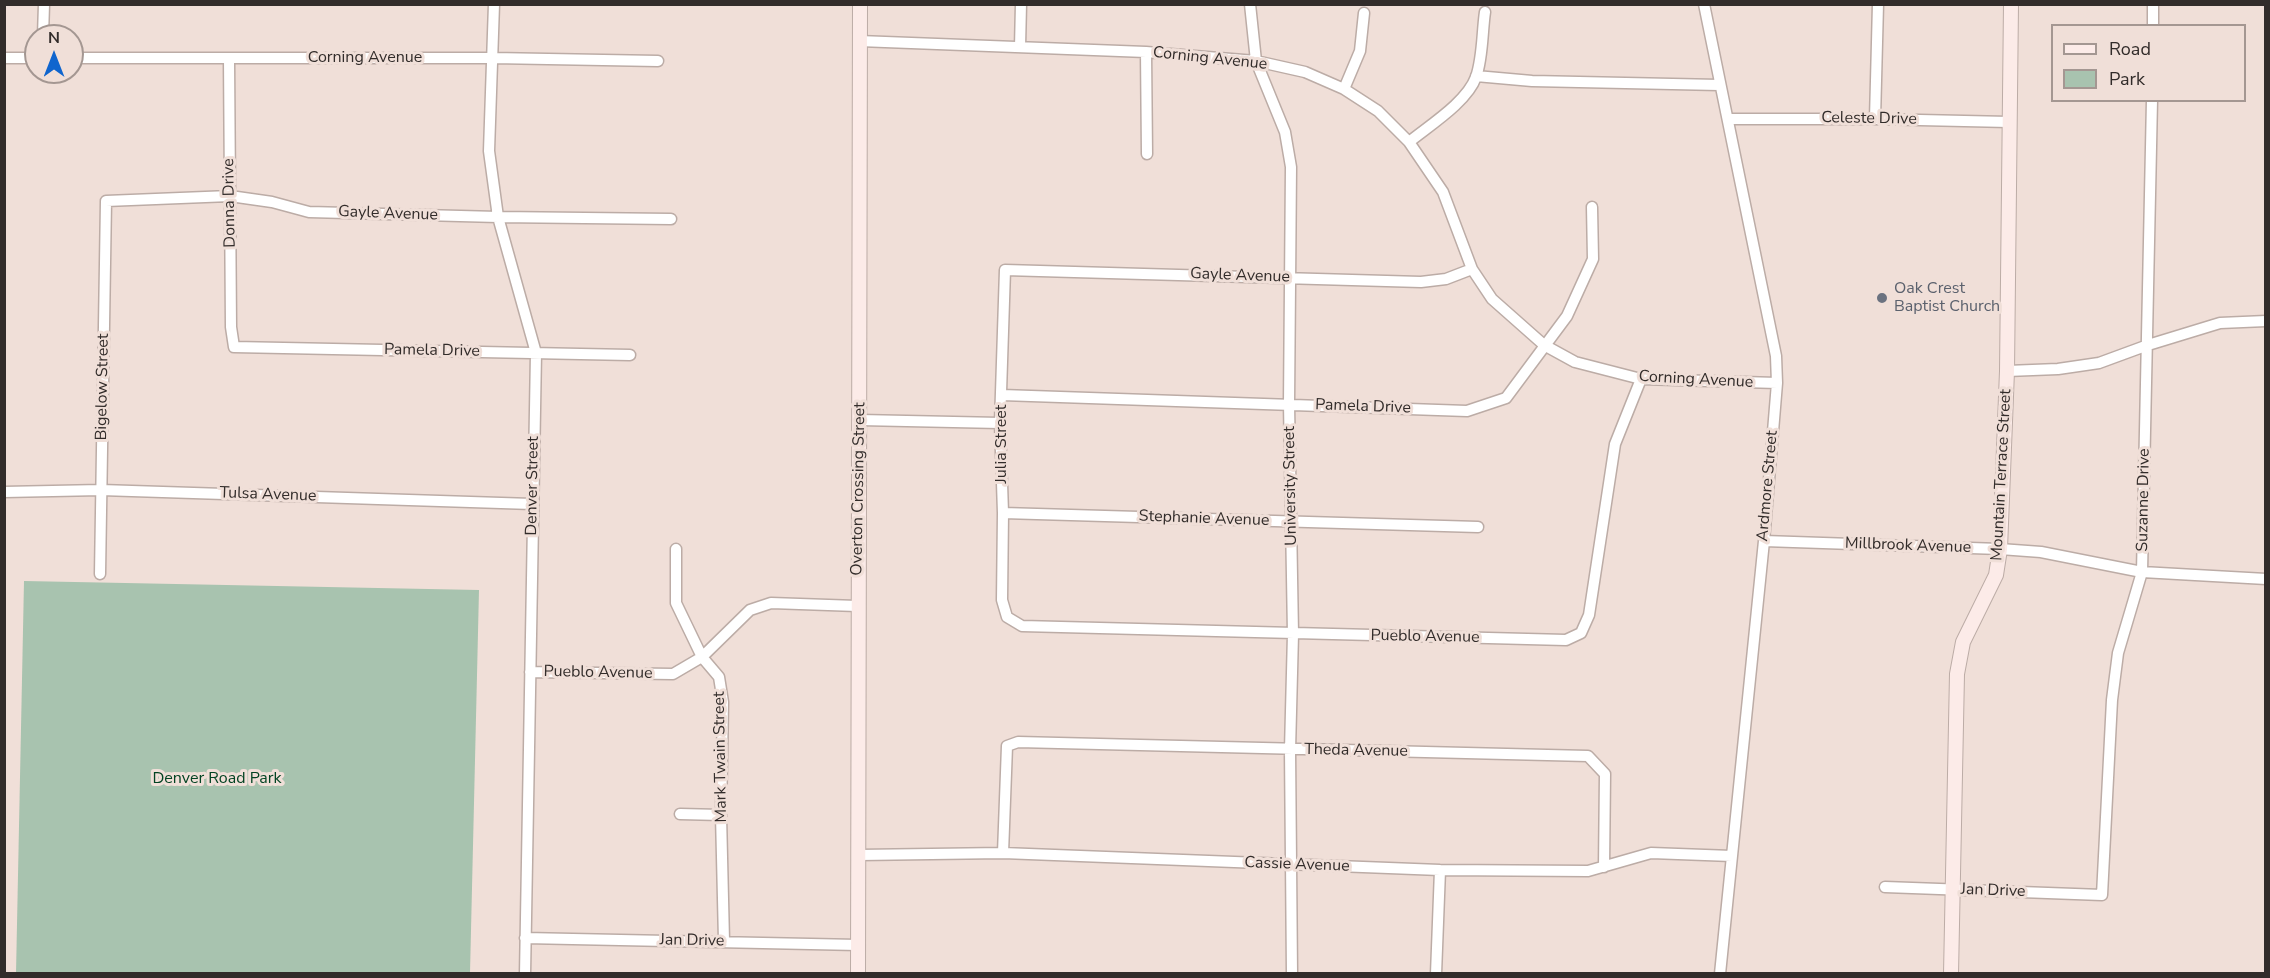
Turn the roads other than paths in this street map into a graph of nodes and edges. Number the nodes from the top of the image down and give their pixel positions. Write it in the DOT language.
graph roads {
  1 [pos="44,4"];
  2 [pos="494,4"];
  3 [pos="860,4"];
  4 [pos="1021,4"];
  5 [pos="1250,4"];
  6 [pos="1704,4"];
  7 [pos="1878,4"];
  8 [pos="2011,4"];
  9 [pos="2153,4"];
  10 [pos="1485,12"];
  11 [pos="1364,13"];
  12 [pos="43,24"];
  13 [pos="2153,24"];
  14 [pos="859,41"];
  15 [pos="1020,47"];
  16 [pos="1146,52"];
  17 [pos="493,57"];
  18 [pos="4,58"];
  19 [pos="24,58"];
  20 [pos="84,58"];
  21 [pos="229,59"];
  22 [pos="658,61"];
  23 [pos="1256,61"];
  24 [pos="1476,76"];
  25 [pos="1719,85"];
  26 [pos="1344,88"];
  27 [pos="2152,102"];
  28 [pos="1729,119"];
  29 [pos="1875,119"];
  30 [pos="2009,122"];
  31 [pos="1409,142"];
  32 [pos="1147,154"];
  33 [pos="230,196"];
  34 [pos="106,201"];
  35 [pos="1592,207"];
  36 [pos="498,217"];
  37 [pos="671,219"];
  38 [pos="1472,269"];
  39 [pos="1005,270"];
  40 [pos="1290,278"];
  41 [pos="2265,321"];
  42 [pos="1544,345"];
  43 [pos="2148,345"];
  44 [pos="234,347"];
  45 [pos="536,354"];
  46 [pos="630,355"];
  47 [pos="2007,371"];
  48 [pos="1641,379"];
  49 [pos="1777,383"];
  50 [pos="1002,395"];
  51 [pos="1289,405"];
  52 [pos="860,420"];
  53 [pos="1000,423"];
  54 [pos="101,490"];
  55 [pos="4,492"];
  56 [pos="532,504"];
  57 [pos="1003,513"];
  58 [pos="1292,522"];
  59 [pos="1478,527"];
  60 [pos="1764,542"];
  61 [pos="676,549"];
  62 [pos="2000,549"];
  63 [pos="2142,572"];
  64 [pos="100,574"];
  65 [pos="2265,579"];
  66 [pos="857,606"];
  67 [pos="1007,617"];
  68 [pos="1293,634"];
  69 [pos="702,657"];
  70 [pos="530,672"];
  71 [pos="1290,750"];
  72 [pos="680,814"];
  73 [pos="721,815"];
  74 [pos="1003,853"];
  75 [pos="859,855"];
  76 [pos="1732,856"];
  77 [pos="1292,865"];
  78 [pos="1604,867"];
  79 [pos="1440,870"];
  80 [pos="1885,887"];
  81 [pos="1952,889"];
  82 [pos="2102,895"];
  83 [pos="525,938"];
  84 [pos="724,941"];
  85 [pos="858,945"];
  86 [pos="525,974"];
  87 [pos="858,974"];
  88 [pos="1292,974"];
  89 [pos="1436,974"];
  90 [pos="1720,974"];
  91 [pos="1951,974"];
  1 -- 12 [label="street"];
  2 -- 17 [label="street, Denver Street"];
  3 -- 14 [label="street, Overton Crossing Street"];
  4 -- 15 [label="street"];
  5 -- 23 [label="street, University Street"];
  6 -- 25 [label="street, Ardmore Street"];
  7 -- 29 [label="street"];
  8 -- 30 [label="street, Mountain Terrace Street"];
  9 -- 13 [label="street"];
  10 -- 24 [label="street"];
  11 -- 26 [label="street"];
  14 -- 15 [label="street, Corning Avenue"];
  14 -- 52 [label="street, Overton Crossing Street"];
  15 -- 16 [label="street, Corning Avenue"];
  16 -- 23 [label="street, Corning Avenue"];
  16 -- 32 [label="street"];
  17 -- 21 [label="street, Corning Avenue"];
  17 -- 22 [label="street, Corning Avenue"];
  17 -- 36 [label="street, Denver Street"];
  18 -- 19 [label="street"];
  20 -- 21 [label="street, Corning Avenue"];
  21 -- 33 [label="street, Donna Drive"];
  23 -- 26 [label="street, Corning Avenue"];
  23 -- 40 [label="street, University Street"];
  24 -- 25 [label="street"];
  24 -- 31 [label="street"];
  25 -- 28 [label="street, Ardmore Street"];
  26 -- 31 [label="street, Corning Avenue"];
  27 -- 43 [label="street, Suzanne Drive"];
  28 -- 29 [label="street, Celeste Drive"];
  28 -- 49 [label="street, Ardmore Street"];
  29 -- 30 [label="street, Celeste Drive"];
  30 -- 47 [label="street, Mountain Terrace Street"];
  31 -- 38 [label="street, Corning Avenue"];
  33 -- 34 [label="street, Gayle Avenue"];
  33 -- 36 [label="street, Gayle Avenue"];
  33 -- 44 [label="street, Donna Drive"];
  34 -- 54 [label="street, Bigelow Street"];
  35 -- 42 [label="street, Pamela Drive"];
  36 -- 37 [label="street, Gayle Avenue"];
  36 -- 45 [label="street, Denver Street"];
  38 -- 40 [label="street, Gayle Avenue"];
  38 -- 42 [label="street, Corning Avenue"];
  39 -- 40 [label="street, Gayle Avenue"];
  39 -- 50 [label="street, Julia Street"];
  40 -- 51 [label="street, University Street"];
  41 -- 43 [label="street"];
  42 -- 48 [label="street, Corning Avenue"];
  42 -- 51 [label="street, Pamela Drive"];
  43 -- 47 [label="street"];
  43 -- 63 [label="street, Suzanne Drive"];
  44 -- 45 [label="street, Pamela Drive"];
  45 -- 46 [label="street, Pamela Drive"];
  45 -- 56 [label="street, Denver Street"];
  47 -- 62 [label="street, Mountain Terrace Street"];
  48 -- 49 [label="street, Corning Avenue"];
  48 -- 68 [label="street, Pueblo Avenue"];
  49 -- 60 [label="street, Ardmore Street"];
  50 -- 51 [label="street, Pamela Drive"];
  50 -- 53 [label="street, Julia Street"];
  51 -- 58 [label="street, University Street"];
  52 -- 53 [label="street"];
  52 -- 66 [label="street, Overton Crossing Street"];
  53 -- 57 [label="street, Julia Street"];
  54 -- 55 [label="street, Tulsa Avenue"];
  54 -- 56 [label="street, Tulsa Avenue"];
  54 -- 64 [label="street, Bigelow Street"];
  56 -- 70 [label="street, Denver Street"];
  57 -- 58 [label="street, Stephanie Avenue"];
  57 -- 67 [label="street, Julia Street"];
  58 -- 59 [label="street, Stephanie Avenue"];
  58 -- 68 [label="street, University Street"];
  60 -- 62 [label="street, Millbrook Avenue"];
  60 -- 76 [label="street, Ardmore Street"];
  61 -- 69 [label="street, Mark Twain Street"];
  62 -- 63 [label="street, Millbrook Avenue"];
  62 -- 81 [label="street, Mountain Terrace Street"];
  63 -- 65 [label="street, Millbrook Avenue"];
  63 -- 82 [label="street, Suzanne Drive"];
  66 -- 69 [label="street, Pueblo Avenue"];
  66 -- 75 [label="street, Overton Crossing Street"];
  67 -- 68 [label="street, Pueblo Avenue"];
  68 -- 71 [label="street, University Street"];
  69 -- 70 [label="street, Pueblo Avenue"];
  69 -- 73 [label="street, Mark Twain Street"];
  70 -- 83 [label="street, Denver Street"];
  71 -- 74 [label="street, Theda Avenue"];
  71 -- 77 [label="street, University Street"];
  71 -- 78 [label="street, Theda Avenue"];
  72 -- 73 [label="street"];
  73 -- 84 [label="street, Mark Twain Street"];
  74 -- 75 [label="street, Cassie Avenue"];
  74 -- 77 [label="street, Cassie Avenue"];
  75 -- 85 [label="street, Overton Crossing Street"];
  76 -- 78 [label="street, Cassie Avenue"];
  76 -- 90 [label="street, Ardmore Street"];
  77 -- 79 [label="street, Cassie Avenue"];
  77 -- 88 [label="street, University Street"];
  78 -- 79 [label="street, Cassie Avenue"];
  79 -- 89 [label="street"];
  80 -- 81 [label="street, Jan Drive"];
  81 -- 82 [label="street, Jan Drive"];
  81 -- 91 [label="street, Mountain Terrace Street"];
  83 -- 84 [label="street, Jan Drive"];
  83 -- 86 [label="street, Denver Street"];
  84 -- 85 [label="street, Jan Drive"];
  85 -- 87 [label="street, Overton Crossing Street"];
}
